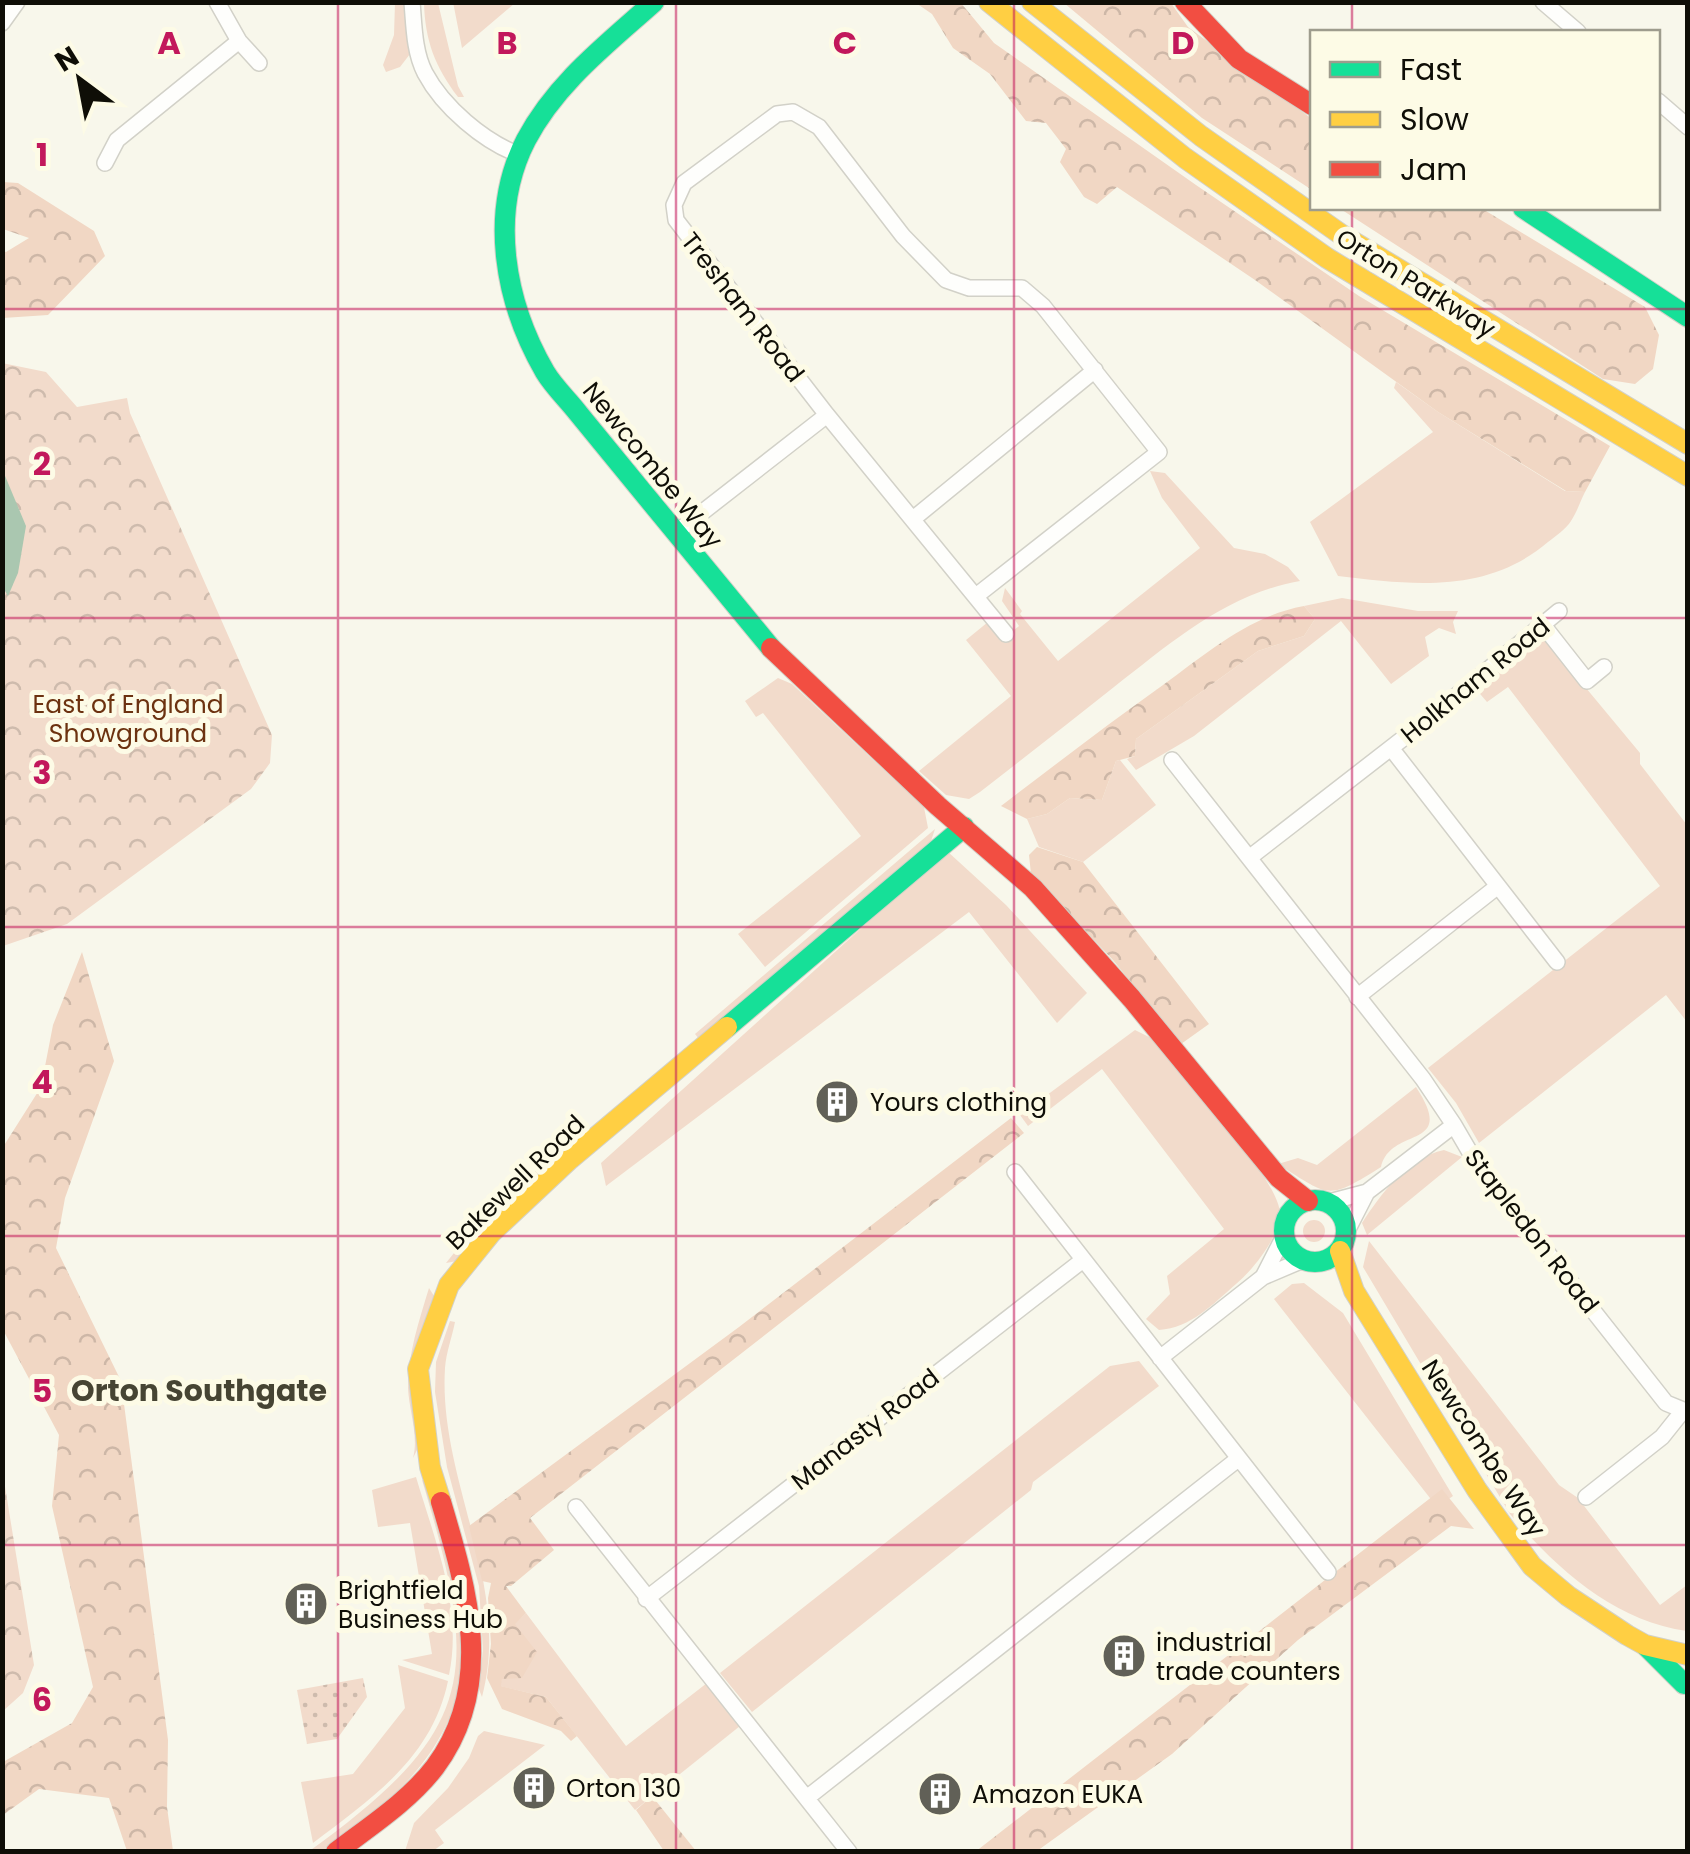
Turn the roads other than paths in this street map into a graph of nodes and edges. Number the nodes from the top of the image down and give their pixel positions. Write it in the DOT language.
graph roads {
  1 [pos="17,2"];
  2 [pos="217,2"];
  3 [pos="412,2"];
  4 [pos="654,2"];
  5 [pos="989,2"];
  6 [pos="1032,2"];
  7 [pos="1185,2"];
  8 [pos="1543,2"];
  9 [pos="2,22"];
  10 [pos="1576,30"];
  11 [pos="239,41"];
  12 [pos="259,63"];
  13 [pos="1660,103"];
  14 [pos="1310,104"];
  15 [pos="1688,127"];
  16 [pos="520,155"];
  17 [pos="105,163"];
  18 [pos="1529,210"];
  19 [pos="1688,317"];
  20 [pos="1094,370"];
  21 [pos="827,414"];
  22 [pos="1688,444"];
  23 [pos="1688,476"];
  24 [pos="913,520"];
  25 [pos="677,532"];
  26 [pos="976,596"];
  27 [pos="1559,612"];
  28 [pos="1543,625"];
  29 [pos="1006,634"];
  30 [pos="1604,668"];
  31 [pos="1391,748"];
  32 [pos="1172,760"];
  33 [pos="964,827"];
  34 [pos="1249,858"];
  35 [pos="1498,886"];
  36 [pos="1557,962"];
  37 [pos="1358,998"];
  38 [pos="1454,1124"];
  39 [pos="1015,1172"];
  40 [pos="1279,1178"];
  41 [pos="1367,1192"];
  42 [pos="1318,1202"];
  43 [pos="1286,1226"];
  44 [pos="1344,1241"];
  45 [pos="1083,1260"];
  46 [pos="1310,1261"];
  47 [pos="1263,1277"];
  48 [pos="1354,1291"];
  49 [pos="1160,1358"];
  50 [pos="1685,1412"];
  51 [pos="1238,1459"];
  52 [pos="1586,1497"];
  53 [pos="576,1507"];
  54 [pos="1328,1572"];
  55 [pos="646,1599"];
  56 [pos="1644,1645"];
  57 [pos="1688,1655"];
  58 [pos="1686,1680"];
  59 [pos="808,1798"];
  60 [pos="336,1852"];
  61 [pos="850,1852"];
  1 -- 9 [label="street"];
  2 -- 11 [label="street"];
  3 -- 16 [label="street"];
  4 -- 16 [label="street, Newcombe Way"];
  5 -- 23 [label="street, Orton Parkway"];
  6 -- 22 [label="street, Orton Parkway"];
  7 -- 14 [label="street"];
  8 -- 10 [label="street"];
  11 -- 12 [label="street"];
  11 -- 17 [label="street"];
  13 -- 15 [label="street"];
  16 -- 25 [label="street, Newcombe Way"];
  18 -- 19 [label="street"];
  20 -- 21 [label="street, Tresham Road"];
  20 -- 24 [label="street"];
  20 -- 26 [label="street, Tresham Road"];
  21 -- 24 [label="street, Tresham Road"];
  21 -- 25 [label="street"];
  24 -- 26 [label="street, Tresham Road"];
  25 -- 33 [label="street, Newcombe Way"];
  26 -- 29 [label="street, Tresham Road"];
  27 -- 28 [label="street, Holkham Road"];
  28 -- 30 [label="street"];
  28 -- 31 [label="street, Holkham Road"];
  31 -- 34 [label="street, Holkham Road"];
  31 -- 35 [label="street, Holkham Road"];
  32 -- 34 [label="street"];
  33 -- 40 [label="street, Newcombe Way"];
  33 -- 60 [label="street, Bakewell Road"];
  34 -- 37 [label="street"];
  35 -- 36 [label="street, Holkham Road"];
  35 -- 37 [label="street"];
  37 -- 38 [label="street"];
  38 -- 41 [label="street, Stapledon Road"];
  38 -- 50 [label="street, Stapledon Road"];
  39 -- 45 [label="street"];
  40 -- 42 [label="street"];
  40 -- 43 [label="street"];
  41 -- 42 [label="street, Stapledon Road"];
  41 -- 44 [label="street, Stapledon Road"];
  42 -- 43 [label="street"];
  42 -- 44 [label="street"];
  43 -- 46 [label="street"];
  43 -- 47 [label="street"];
  44 -- 46 [label="street"];
  44 -- 48 [label="street, Newcombe Way"];
  45 -- 49 [label="street"];
  45 -- 55 [label="street, Manasty Road"];
  46 -- 47 [label="street"];
  46 -- 48 [label="street, Newcombe Way"];
  47 -- 49 [label="street"];
  48 -- 56 [label="street, Newcombe Way"];
  49 -- 51 [label="street"];
  50 -- 52 [label="street"];
  51 -- 54 [label="street"];
  51 -- 59 [label="street"];
  53 -- 55 [label="street"];
  55 -- 59 [label="street"];
  56 -- 57 [label="street, Newcombe Way"];
  56 -- 58 [label="street, Newcombe Way"];
  59 -- 61 [label="street"];
}
